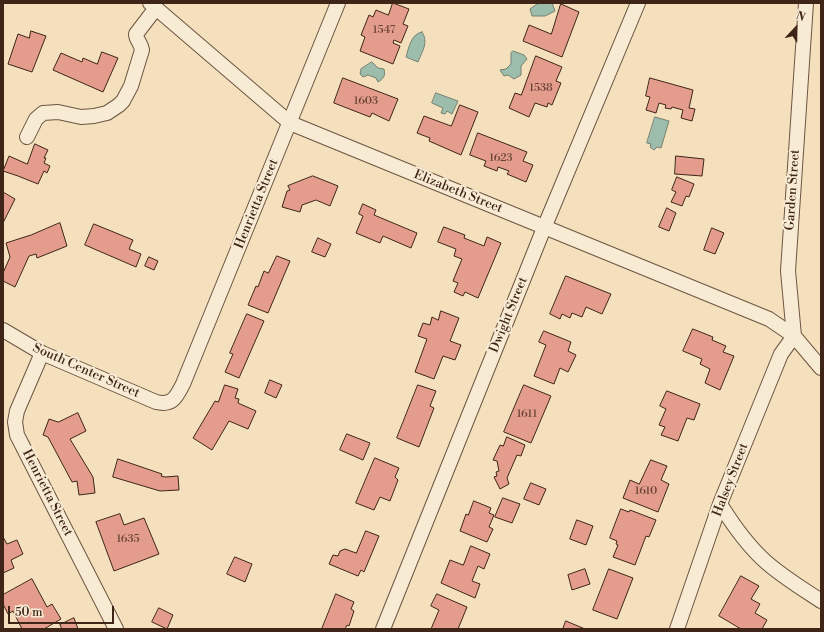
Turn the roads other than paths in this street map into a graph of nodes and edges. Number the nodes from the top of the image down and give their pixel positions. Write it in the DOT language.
graph roads {
  1 [pos="338,3"];
  2 [pos="638,3"];
  3 [pos="806,3"];
  4 [pos="153,5"];
  5 [pos="290,123"];
  6 [pos="27,137"];
  7 [pos="544,228"];
  8 [pos="3,330"];
  9 [pos="794,336"];
  10 [pos="42,353"];
  11 [pos="821,368"];
  12 [pos="171,402"];
  13 [pos="720,504"];
  14 [pos="821,602"];
  15 [pos="116,629"];
  16 [pos="383,629"];
  17 [pos="677,629"];
  1 -- 5 [label="street, Henrietta Street"];
  2 -- 7 [label="street, Dwight Street"];
  3 -- 9 [label="street, Garden Street"];
  4 -- 5 [label="street, Elizabeth Street"];
  4 -- 6 [label="street"];
  5 -- 7 [label="street, Elizabeth Street"];
  5 -- 12 [label="street, Henrietta Street"];
  7 -- 9 [label="street, Elizabeth Street"];
  7 -- 16 [label="street, Dwight Street"];
  8 -- 10 [label="street, South Center Street"];
  9 -- 11 [label="street"];
  9 -- 13 [label="street, Halsey Street"];
  10 -- 12 [label="street, South Center Street"];
  10 -- 15 [label="street, Henrietta Street"];
  13 -- 14 [label="street"];
  13 -- 17 [label="street, Halsey Street"];
}
